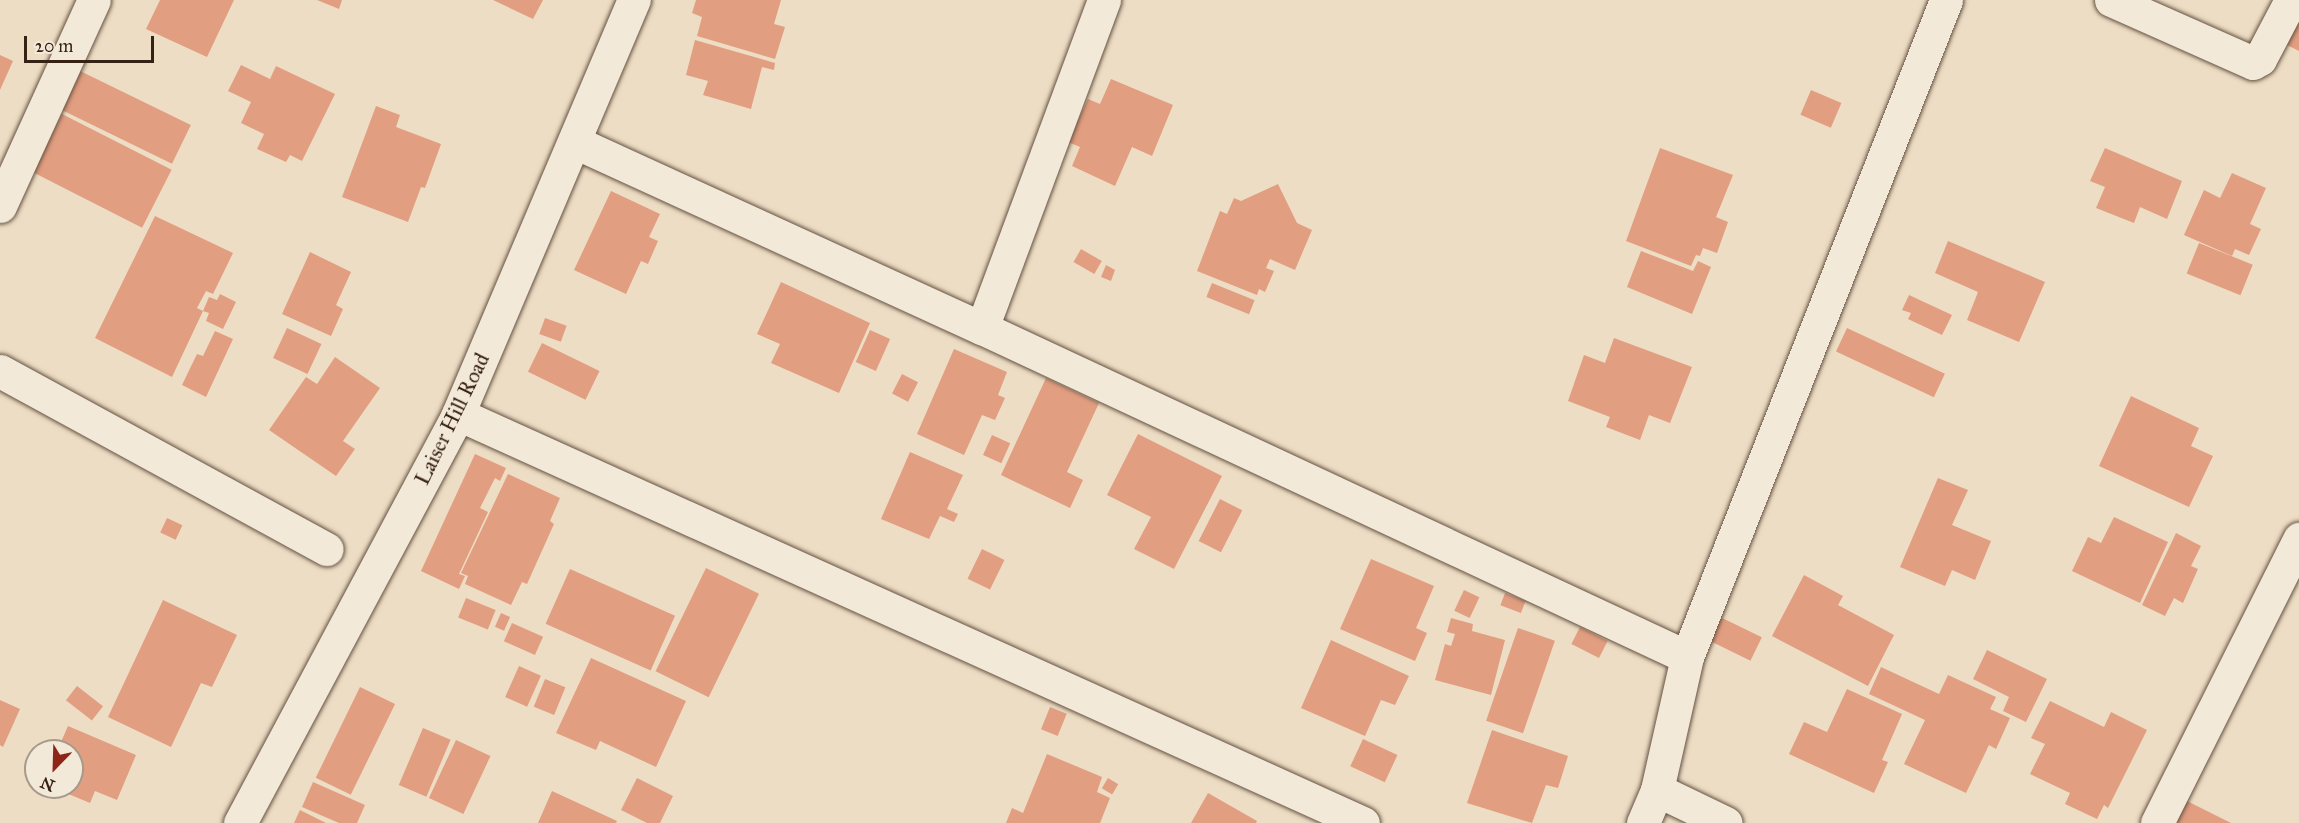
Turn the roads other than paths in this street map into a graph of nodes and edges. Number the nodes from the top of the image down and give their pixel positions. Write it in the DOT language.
graph roads {
  1 [pos="94,0"];
  2 [pos="633,0"];
  3 [pos="1104,0"];
  4 [pos="1946,0"];
  5 [pos="2111,0"];
  6 [pos="2291,0"];
  7 [pos="575,142"];
  8 [pos="0,206"];
  9 [pos="982,328"];
  10 [pos="0,370"];
  11 [pos="458,414"];
  12 [pos="2299,538"];
  13 [pos="327,549"];
  14 [pos="1687,657"];
  15 [pos="1656,790"];
  16 [pos="240,823"];
  17 [pos="1363,823"];
  18 [pos="1643,823"];
  19 [pos="1726,823"];
  20 [pos="2157,823"];
  1 -- 8 [label="street"];
  2 -- 7 [label="street, Laiser Hill Road"];
  3 -- 9 [label="street"];
  4 -- 14 [label="street"];
  5 -- 6 [label="street"];
  7 -- 9 [label="street"];
  7 -- 11 [label="street, Laiser Hill Road"];
  9 -- 14 [label="street"];
  10 -- 13 [label="street"];
  11 -- 16 [label="street, Laiser Hill Road"];
  11 -- 17 [label="street"];
  12 -- 20 [label="street"];
  14 -- 15 [label="street"];
  15 -- 18 [label="street"];
  15 -- 19 [label="street"];
}
